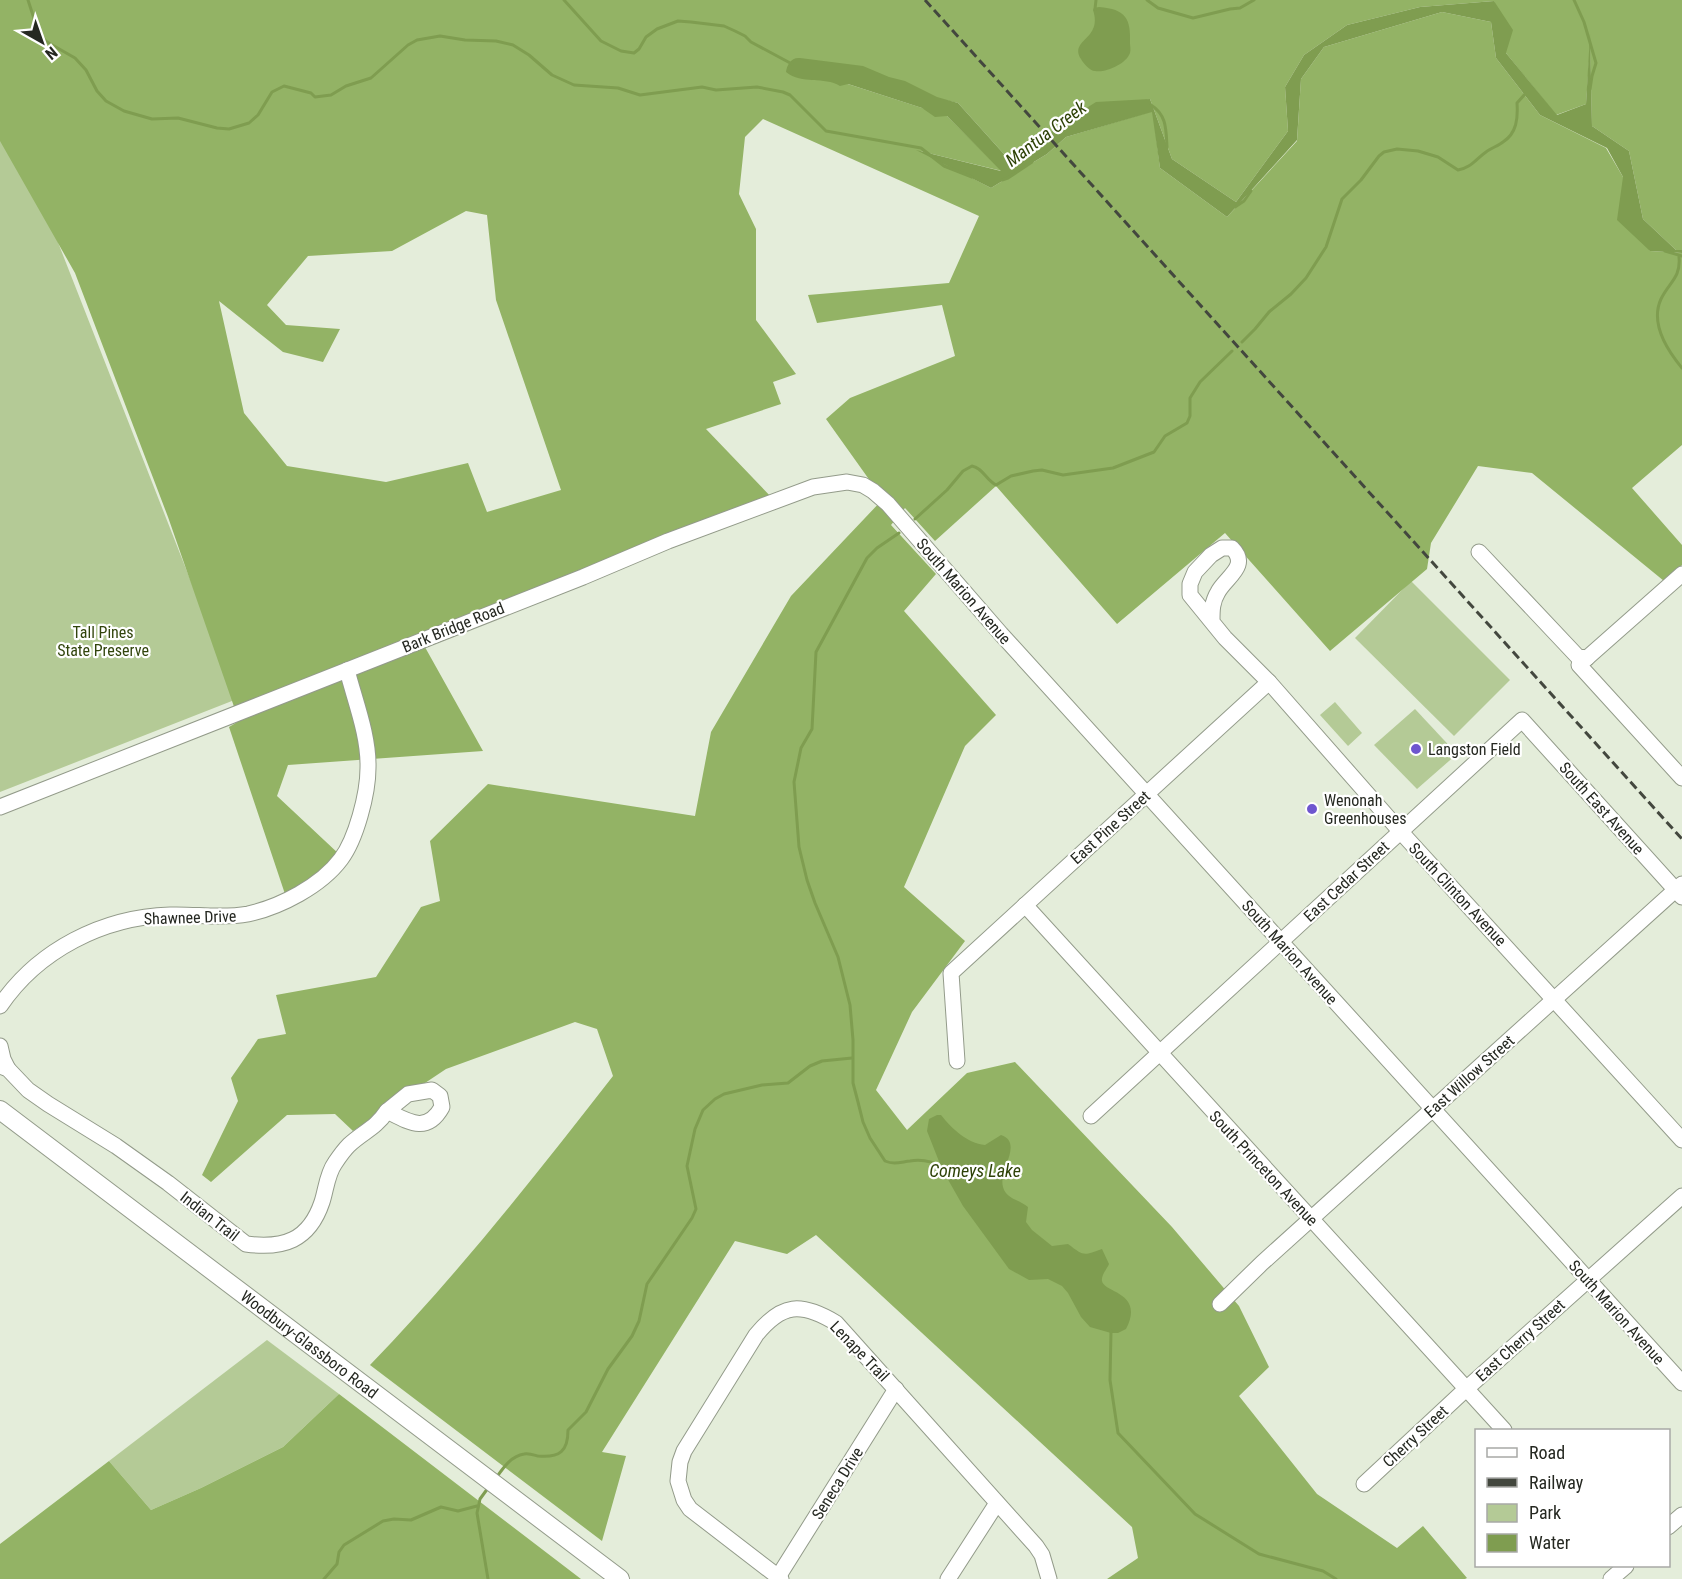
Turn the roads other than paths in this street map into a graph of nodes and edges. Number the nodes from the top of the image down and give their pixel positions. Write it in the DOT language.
graph roads {
  1 [pos="901,518"];
  2 [pos="1479,552"];
  3 [pos="1682,574"];
  4 [pos="1212,621"];
  5 [pos="1587,658"];
  6 [pos="347,670"];
  7 [pos="1269,682"];
  8 [pos="1521,720"];
  9 [pos="1682,777"];
  10 [pos="1147,794"];
  11 [pos="0,807"];
  12 [pos="1400,831"];
  13 [pos="1680,890"];
  14 [pos="1025,905"];
  15 [pos="1280,942"];
  16 [pos="1554,999"];
  17 [pos="0,1006"];
  18 [pos="0,1046"];
  19 [pos="1159,1053"];
  20 [pos="957,1061"];
  21 [pos="4,1068"];
  22 [pos="1433,1109"];
  23 [pos="0,1110"];
  24 [pos="387,1112"];
  25 [pos="1091,1116"];
  26 [pos="1682,1140"];
  27 [pos="1682,1196"];
  28 [pos="1311,1219"];
  29 [pos="1588,1280"];
  30 [pos="1220,1304"];
  31 [pos="1682,1383"];
  32 [pos="896,1389"];
  33 [pos="1466,1389"];
  34 [pos="1502,1429"];
  35 [pos="1364,1484"];
  36 [pos="997,1503"];
  37 [pos="1682,1515"];
  38 [pos="1670,1525"];
  39 [pos="1625,1567"];
  40 [pos="780,1578"];
  41 [pos="620,1579"];
  42 [pos="948,1579"];
  43 [pos="1049,1579"];
  44 [pos="1611,1579"];
  1 -- 6 [label="street, Bark Bridge Road"];
  1 -- 10 [label="street, South Marion Avenue"];
  2 -- 5 [label="street"];
  3 -- 5 [label="street"];
  4 -- 7 [label="street, South Clinton Avenue"];
  5 -- 9 [label="street"];
  6 -- 11 [label="street, Bark Bridge Road"];
  6 -- 17 [label="street, Shawnee Drive"];
  7 -- 10 [label="street, East Pine Street"];
  7 -- 12 [label="street, South Clinton Avenue"];
  8 -- 12 [label="street, East Cedar Street"];
  8 -- 13 [label="street, South East Avenue"];
  10 -- 14 [label="street, East Pine Street"];
  10 -- 15 [label="street, South Marion Avenue"];
  12 -- 15 [label="street, East Cedar Street"];
  12 -- 16 [label="street, South Clinton Avenue"];
  13 -- 16 [label="street, East Willow Street"];
  14 -- 19 [label="street, South Princeton Avenue"];
  14 -- 20 [label="street, East Pine Street"];
  15 -- 19 [label="street, East Cedar Street"];
  15 -- 22 [label="street, South Marion Avenue"];
  16 -- 22 [label="street, East Willow Street"];
  16 -- 26 [label="street, South Clinton Avenue"];
  18 -- 21 [label="street"];
  19 -- 25 [label="street, East Cedar Street"];
  19 -- 28 [label="street, South Princeton Avenue"];
  21 -- 24 [label="street, Indian Trail"];
  22 -- 28 [label="street, East Willow Street"];
  22 -- 29 [label="street, South Marion Avenue"];
  23 -- 41 [label="main road, Woodbury-Glassboro Road"];
  27 -- 29 [label="street, East Cherry Street"];
  28 -- 30 [label="street, East Willow Street"];
  28 -- 33 [label="street, South Princeton Avenue"];
  29 -- 31 [label="street, South Marion Avenue"];
  29 -- 33 [label="street, East Cherry Street"];
  32 -- 36 [label="street, Lenape Trail"];
  32 -- 40 [label="street, Seneca Drive"];
  32 -- 40 [label="street, Lenape Trail"];
  33 -- 34 [label="street, South Princeton Avenue"];
  33 -- 35 [label="street, Cherry Street"];
  36 -- 42 [label="street"];
  36 -- 43 [label="street, Lenape Trail"];
  37 -- 38 [label="street"];
  39 -- 44 [label="street"];
}
